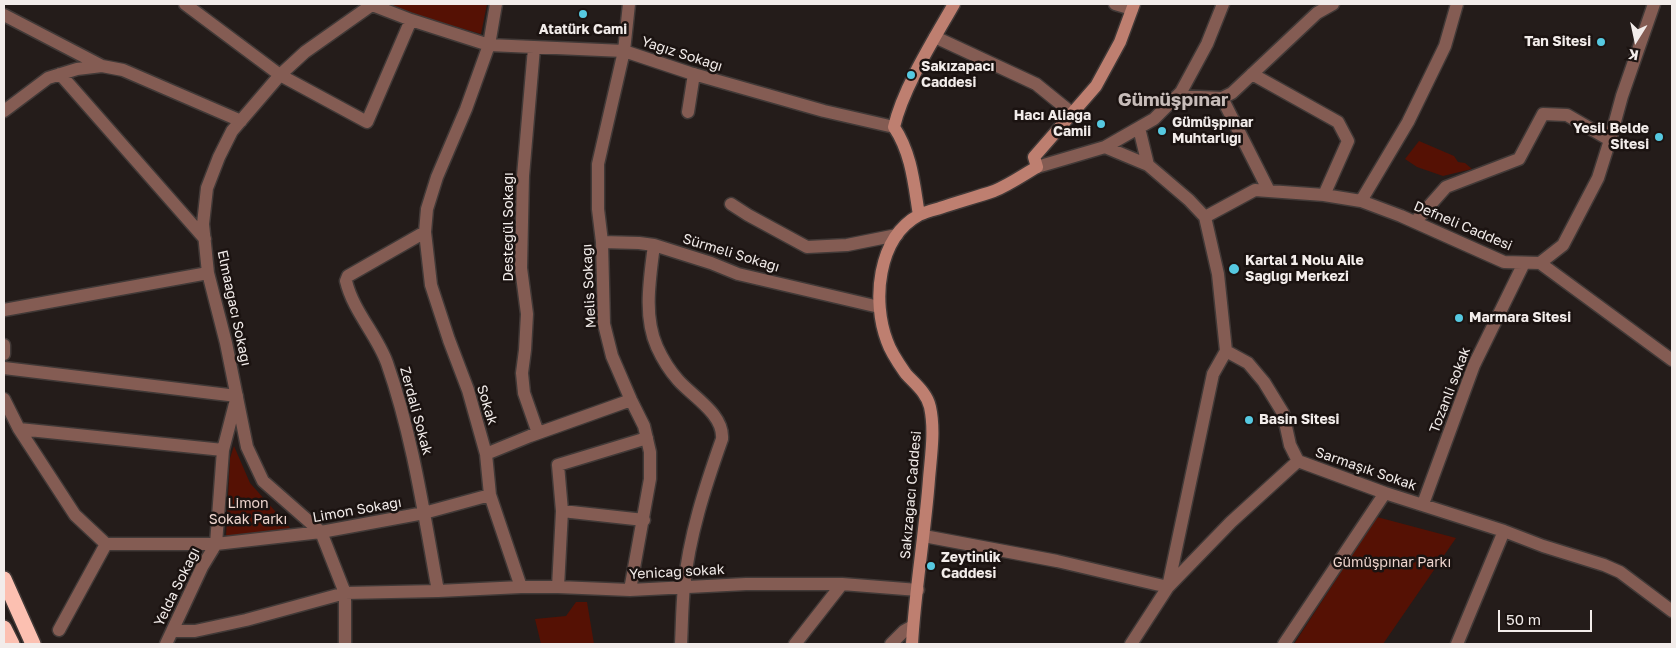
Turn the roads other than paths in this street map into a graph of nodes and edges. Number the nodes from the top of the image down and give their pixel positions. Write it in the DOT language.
graph roads {
  1 [pos="186,4"];
  2 [pos="373,4"];
  3 [pos="496,4"];
  4 [pos="629,4"];
  5 [pos="954,4"];
  6 [pos="1115,4"];
  7 [pos="1223,4"];
  8 [pos="1334,4"];
  9 [pos="1457,4"];
  10 [pos="1654,4"];
  11 [pos="1133,6"];
  12 [pos="4,15"];
  13 [pos="412,20"];
  14 [pos="935,37"];
  15 [pos="489,45"];
  16 [pos="534,48"];
  17 [pos="624,51"];
  18 [pos="102,66"];
  19 [pos="60,74"];
  20 [pos="694,74"];
  21 [pos="1252,74"];
  22 [pos="280,75"];
  23 [pos="1177,96"];
  24 [pos="1222,98"];
  25 [pos="4,111"];
  26 [pos="688,112"];
  27 [pos="1073,114"];
  28 [pos="240,121"];
  29 [pos="894,127"];
  30 [pos="1139,128"];
  31 [pos="1610,140"];
  32 [pos="1105,147"];
  33 [pos="1148,165"];
  34 [pos="1037,167"];
  35 [pos="1269,191"];
  36 [pos="1324,195"];
  37 [pos="1361,201"];
  38 [pos="731,204"];
  39 [pos="919,216"];
  40 [pos="1205,218"];
  41 [pos="1415,222"];
  42 [pos="425,232"];
  43 [pos="896,235"];
  44 [pos="205,239"];
  45 [pos="602,242"];
  46 [pos="654,245"];
  47 [pos="1524,263"];
  48 [pos="1540,263"];
  49 [pos="208,273"];
  50 [pos="879,307"];
  51 [pos="4,310"];
  52 [pos="4,345"];
  53 [pos="1226,350"];
  54 [pos="4,354"];
  55 [pos="1672,360"];
  56 [pos="4,368"];
  57 [pos="237,396"];
  58 [pos="4,399"];
  59 [pos="630,400"];
  60 [pos="19,429"];
  61 [pos="538,433"];
  62 [pos="646,438"];
  63 [pos="223,450"];
  64 [pos="486,454"];
  65 [pos="1298,461"];
  66 [pos="1385,493"];
  67 [pos="490,495"];
  68 [pos="1423,504"];
  69 [pos="562,511"];
  70 [pos="424,513"];
  71 [pos="644,520"];
  72 [pos="1504,531"];
  73 [pos="321,532"];
  74 [pos="924,536"];
  75 [pos="106,544"];
  76 [pos="216,544"];
  77 [pos="4,579"];
  78 [pos="842,584"];
  79 [pos="521,587"];
  80 [pos="558,587"];
  81 [pos="684,587"];
  82 [pos="1168,587"];
  83 [pos="630,590"];
  84 [pos="918,590"];
  85 [pos="438,591"];
  86 [pos="345,593"];
  87 [pos="1672,611"];
  88 [pos="913,626"];
  89 [pos="4,628"];
  90 [pos="59,630"];
  91 [pos="172,631"];
  92 [pos="12,644"];
  93 [pos="32,644"];
  94 [pos="166,644"];
  95 [pos="345,644"];
  96 [pos="681,644"];
  97 [pos="795,644"];
  98 [pos="892,644"];
  99 [pos="912,644"];
  100 [pos="1131,644"];
  101 [pos="1284,644"];
  102 [pos="1457,644"];
  1 -- 22 [label="street"];
  2 -- 13 [label="street, Yağız Sokağı"];
  2 -- 22 [label="street, Elmaağacı Sokağı"];
  3 -- 15 [label="street, Sokak"];
  4 -- 17 [label="street, Melis Sokağı"];
  5 -- 14 [label="street"];
  6 -- 11 [label="street"];
  7 -- 23 [label="street"];
  8 -- 21 [label="street"];
  9 -- 37 [label="street"];
  10 -- 31 [label="street"];
  11 -- 27 [label="street"];
  12 -- 18 [label="street"];
  13 -- 15 [label="street, Yağız Sokağı"];
  13 -- 22 [label="street"];
  14 -- 27 [label="street"];
  14 -- 29 [label="street"];
  15 -- 16 [label="street, Yağız Sokağı"];
  15 -- 42 [label="street, Sokak"];
  16 -- 17 [label="street, Yağız Sokağı"];
  16 -- 61 [label="street, Destegül Sokağı"];
  17 -- 20 [label="street, Yağız Sokağı"];
  17 -- 45 [label="street, Melis Sokağı"];
  18 -- 19 [label="street"];
  18 -- 28 [label="street"];
  19 -- 25 [label="street"];
  19 -- 44 [label="street"];
  20 -- 26 [label="street"];
  20 -- 29 [label="street, Yağız Sokağı"];
  21 -- 24 [label="street"];
  21 -- 36 [label="street"];
  22 -- 28 [label="street, Elmaağacı Sokağı"];
  23 -- 24 [label="street"];
  23 -- 30 [label="street"];
  24 -- 35 [label="street"];
  27 -- 34 [label="street"];
  28 -- 44 [label="street, Elmaağacı Sokağı"];
  29 -- 39 [label="street"];
  30 -- 32 [label="street"];
  30 -- 33 [label="street"];
  31 -- 41 [label="street"];
  31 -- 48 [label="street"];
  32 -- 33 [label="street"];
  32 -- 34 [label="street"];
  33 -- 40 [label="street"];
  34 -- 39 [label="street, Sakızağacı Caddesi"];
  35 -- 36 [label="street, Defneli Caddesi"];
  35 -- 40 [label="street, Defneli Caddesi"];
  36 -- 37 [label="street, Defneli Caddesi"];
  37 -- 41 [label="street, Defneli Caddesi"];
  38 -- 43 [label="street"];
  39 -- 43 [label="street, Sakızağacı Caddesi"];
  40 -- 53 [label="street"];
  41 -- 47 [label="street, Defneli Caddesi"];
  42 -- 64 [label="street, Sokak"];
  42 -- 70 [label="street, Zerdali Sokak"];
  43 -- 50 [label="street, Sakızağacı Caddesi"];
  44 -- 49 [label="street, Elmaağacı Sokağı"];
  45 -- 46 [label="street, Sürmeli Sokağı"];
  45 -- 59 [label="street, Melis Sokağı"];
  46 -- 50 [label="street, Sürmeli Sokağı"];
  46 -- 81 [label="street"];
  47 -- 48 [label="street, Defneli Caddesi"];
  47 -- 68 [label="street, Tozanli sokak"];
  48 -- 55 [label="street"];
  49 -- 51 [label="street"];
  49 -- 57 [label="street, Elmaağacı Sokağı"];
  50 -- 74 [label="street, Sakızağacı Caddesi"];
  52 -- 54 [label="street"];
  53 -- 65 [label="street, Sarmaşık Sokak"];
  53 -- 82 [label="street"];
  56 -- 57 [label="street"];
  57 -- 63 [label="street, Yelda Sokağı"];
  57 -- 73 [label="street, Elmaağacı Sokağı"];
  58 -- 60 [label="street"];
  59 -- 61 [label="street"];
  59 -- 62 [label="street, Melis Sokağı"];
  60 -- 63 [label="street"];
  60 -- 75 [label="street"];
  61 -- 64 [label="street"];
  62 -- 69 [label="street"];
  62 -- 71 [label="street, Melis Sokağı"];
  63 -- 76 [label="street, Yelda Sokağı"];
  64 -- 67 [label="street, Sokak"];
  65 -- 66 [label="street, Sarmaşık Sokak"];
  65 -- 82 [label="street"];
  66 -- 68 [label="street, Sarmaşık Sokak"];
  66 -- 101 [label="street"];
  67 -- 70 [label="street, Limon Sokağı"];
  67 -- 79 [label="street, Sokak"];
  68 -- 72 [label="street, Sarmaşık Sokak"];
  69 -- 71 [label="street"];
  69 -- 80 [label="street"];
  70 -- 73 [label="street, Limon Sokağı"];
  70 -- 85 [label="street, Zerdali Sokak"];
  71 -- 83 [label="street, Melis Sokağı"];
  72 -- 87 [label="street, Sarmaşık Sokak"];
  72 -- 102 [label="street"];
  73 -- 76 [label="street, Limon Sokağı"];
  73 -- 86 [label="street, Elmaağacı Sokağı"];
  74 -- 82 [label="street"];
  74 -- 84 [label="street, Sakızağacı Caddesi"];
  75 -- 76 [label="street, Limon Sokağı"];
  75 -- 90 [label="street"];
  76 -- 91 [label="street, Yelda Sokağı"];
  77 -- 93 [label="highway"];
  78 -- 81 [label="street, Yenicag sokak"];
  78 -- 84 [label="street, Yenicag sokak"];
  78 -- 97 [label="street"];
  79 -- 80 [label="street, Yenicag sokak"];
  79 -- 85 [label="street, Yenicag sokak"];
  80 -- 83 [label="street, Yenicag sokak"];
  81 -- 83 [label="street, Yenicag sokak"];
  81 -- 96 [label="street"];
  82 -- 100 [label="street"];
  84 -- 88 [label="street, Sakızağacı Caddesi"];
  85 -- 86 [label="street, Yenicag sokak"];
  86 -- 91 [label="street, Yenicag sokak"];
  86 -- 95 [label="street"];
  88 -- 98 [label="street"];
  88 -- 99 [label="street, Sakızağacı Caddesi"];
  89 -- 92 [label="highway"];
  91 -- 94 [label="street, Yelda Sokağı"];
}
